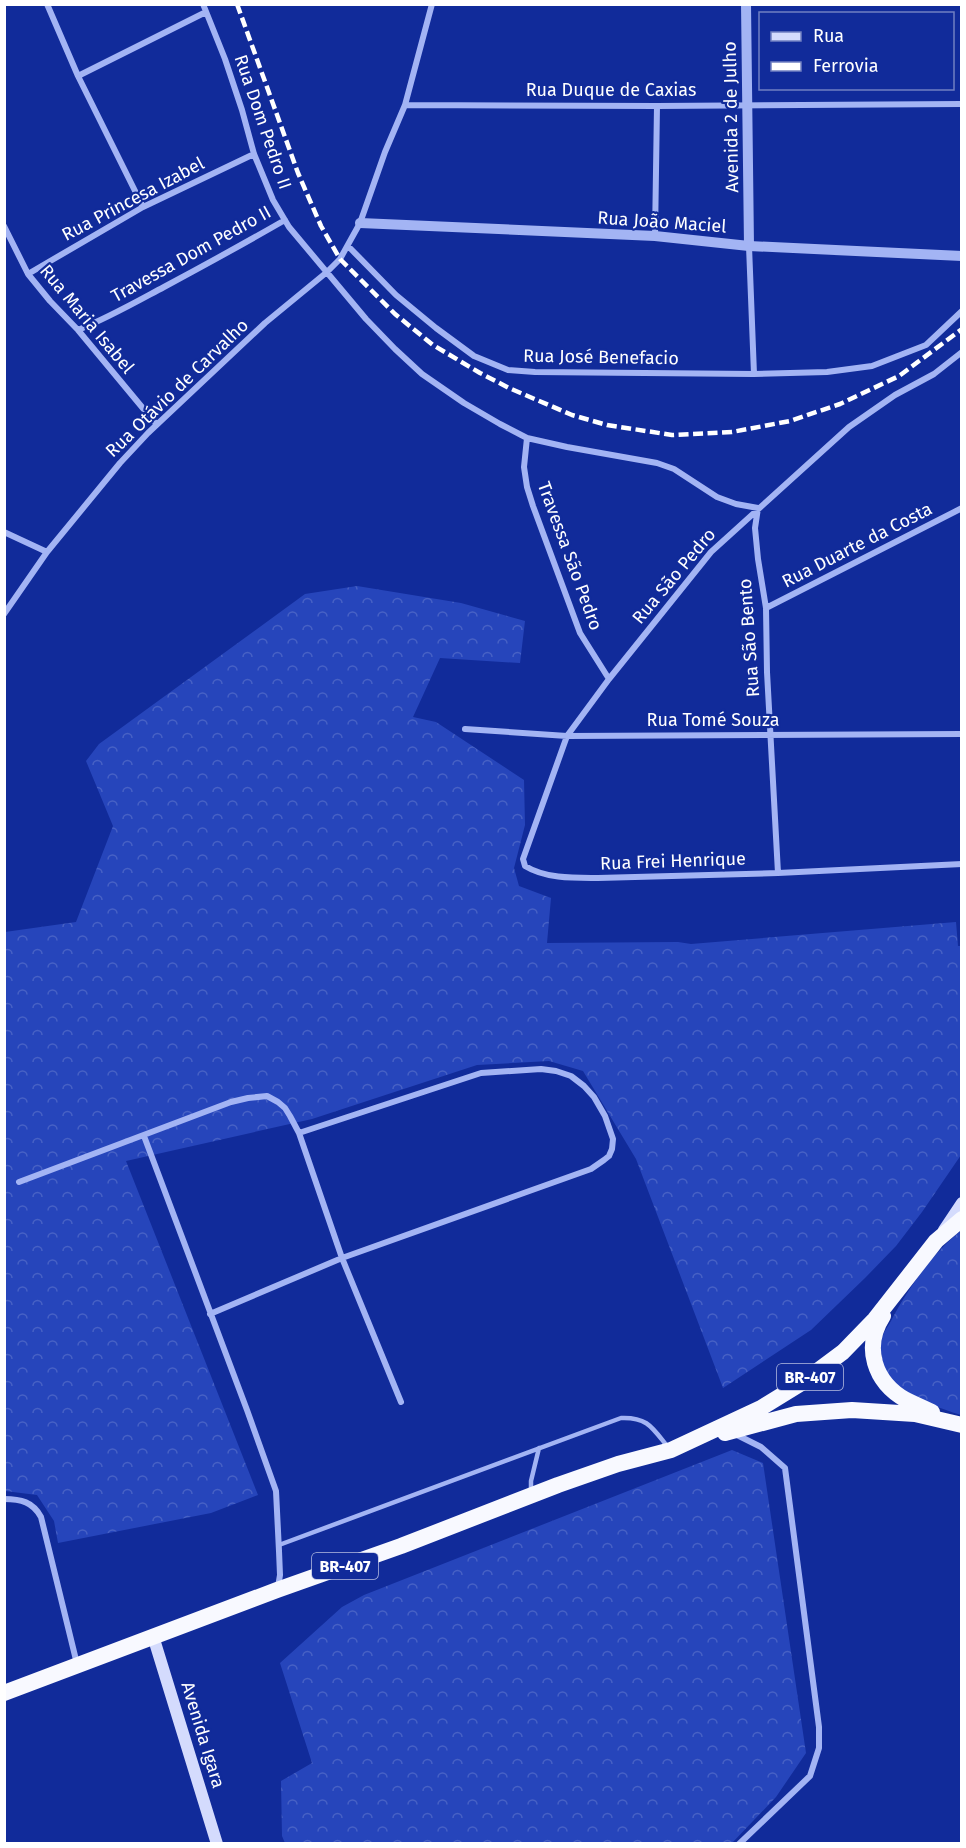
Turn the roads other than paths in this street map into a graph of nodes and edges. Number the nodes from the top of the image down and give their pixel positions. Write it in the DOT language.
graph roads {
  1 [pos="47,4"];
  2 [pos="203,4"];
  3 [pos="432,4"];
  4 [pos="746,4"];
  5 [pos="206,12"];
  6 [pos="78,76"];
  7 [pos="962,104"];
  8 [pos="405,105"];
  9 [pos="748,105"];
  10 [pos="657,106"];
  11 [pos="254,154"];
  12 [pos="143,207"];
  13 [pos="285,219"];
  14 [pos="360,223"];
  15 [pos="4,226"];
  16 [pos="655,236"];
  17 [pos="348,246"];
  18 [pos="749,246"];
  19 [pos="962,256"];
  20 [pos="327,272"];
  21 [pos="28,274"];
  22 [pos="962,311"];
  23 [pos="78,330"];
  24 [pos="962,352"];
  25 [pos="754,374"];
  26 [pos="156,424"];
  27 [pos="527,438"];
  28 [pos="758,508"];
  29 [pos="962,508"];
  30 [pos="4,532"];
  31 [pos="47,552"];
  32 [pos="766,609"];
  33 [pos="4,614"];
  34 [pos="609,680"];
  35 [pos="465,729"];
  36 [pos="962,734"];
  37 [pos="770,735"];
  38 [pos="567,736"];
  39 [pos="962,864"];
  40 [pos="777,873"];
  41 [pos="299,1133"];
  42 [pos="144,1136"];
  43 [pos="19,1182"];
  44 [pos="962,1203"];
  45 [pos="962,1219"];
  46 [pos="936,1241"];
  47 [pos="342,1258"];
  48 [pos="908,1277"];
  49 [pos="210,1314"];
  50 [pos="400,1402"];
  51 [pos="959,1424"];
  52 [pos="731,1431"];
  53 [pos="678,1447"];
  54 [pos="539,1448"];
  55 [pos="531,1496"];
  56 [pos="4,1499"];
  57 [pos="279,1545"];
  58 [pos="277,1590"];
  59 [pos="153,1636"];
  60 [pos="77,1665"];
  61 [pos="4,1693"];
  62 [pos="217,1844"];
  63 [pos="739,1844"];
  1 -- 6 [label="street"];
  2 -- 5 [label="street, Rua Dom Pedro II"];
  3 -- 8 [label="street, Rua Otávio de Carvalho"];
  4 -- 9 [label="street, Avenida 2 de Julho"];
  5 -- 6 [label="street"];
  5 -- 11 [label="street, Rua Dom Pedro II"];
  6 -- 12 [label="street"];
  7 -- 9 [label="street, Rua Duque de Caxias"];
  8 -- 10 [label="street, Rua Duque de Caxias"];
  8 -- 14 [label="street, Rua Otávio de Carvalho"];
  9 -- 10 [label="street, Rua Duque de Caxias"];
  9 -- 18 [label="street, Avenida 2 de Julho"];
  10 -- 16 [label="street"];
  11 -- 12 [label="street, Rua Princesa Izabel"];
  11 -- 13 [label="street, Rua Dom Pedro II"];
  12 -- 21 [label="street, Rua Princesa Izabel"];
  13 -- 20 [label="street, Rua Dom Pedro II"];
  13 -- 23 [label="street, Travessa Dom Pedro II"];
  14 -- 16 [label="street, Rua João Maciel"];
  14 -- 17 [label="street, Rua Otávio de Carvalho"];
  15 -- 21 [label="street, Rua Maria Isabel"];
  16 -- 18 [label="street, Rua João Maciel"];
  17 -- 20 [label="street, Rua Otávio de Carvalho"];
  17 -- 25 [label="street, Rua José Benefacio"];
  18 -- 19 [label="street, Rua João Maciel"];
  18 -- 25 [label="street, Avenida 2 de Julho"];
  20 -- 26 [label="street, Rua Otávio de Carvalho"];
  20 -- 27 [label="street"];
  21 -- 23 [label="street, Rua Maria Isabel"];
  22 -- 25 [label="street, Rua José Benefacio"];
  23 -- 26 [label="street, Rua Maria Isabel"];
  24 -- 28 [label="street, Rua São Pedro"];
  26 -- 31 [label="street, Rua Otávio de Carvalho"];
  27 -- 28 [label="street"];
  27 -- 34 [label="street, Travessa São Pedro"];
  28 -- 32 [label="street, Rua São Bento"];
  28 -- 34 [label="street, Rua São Pedro"];
  29 -- 32 [label="street, Rua Duarte da Costa"];
  30 -- 31 [label="street"];
  31 -- 33 [label="street, Rua Otávio de Carvalho"];
  32 -- 37 [label="street, Rua São Bento"];
  34 -- 38 [label="street, Rua São Pedro"];
  35 -- 38 [label="street, Rua Tomé Souza"];
  36 -- 37 [label="street, Rua Tomé Souza"];
  37 -- 38 [label="street, Rua Tomé Souza"];
  37 -- 40 [label="street, Rua São Bento"];
  38 -- 40 [label="street, Rua Frei Henrique"];
  39 -- 40 [label="street, Rua Frei Henrique"];
  41 -- 42 [label="street"];
  41 -- 47 [label="street"];
  41 -- 47 [label="street"];
  42 -- 43 [label="street"];
  42 -- 49 [label="street"];
  44 -- 46 [label="main road"];
  45 -- 46 [label="highway, BR-407"];
  46 -- 48 [label="highway, BR-407"];
  47 -- 49 [label="street"];
  47 -- 50 [label="street"];
  48 -- 51 [label="highway, BR-407"];
  48 -- 53 [label="highway, BR-407"];
  49 -- 57 [label="street"];
  51 -- 52 [label="highway, BR-407"];
  52 -- 53 [label="highway, BR-407"];
  52 -- 63 [label="street"];
  53 -- 54 [label="lane"];
  53 -- 55 [label="highway, BR-407"];
  54 -- 55 [label="lane"];
  54 -- 57 [label="lane"];
  55 -- 58 [label="highway, BR-407"];
  56 -- 60 [label="street"];
  57 -- 58 [label="street"];
  58 -- 59 [label="highway, BR-407"];
  59 -- 60 [label="highway, BR-407"];
  59 -- 62 [label="main road, Avenida Igara"];
  60 -- 61 [label="highway, BR-407"];
}
